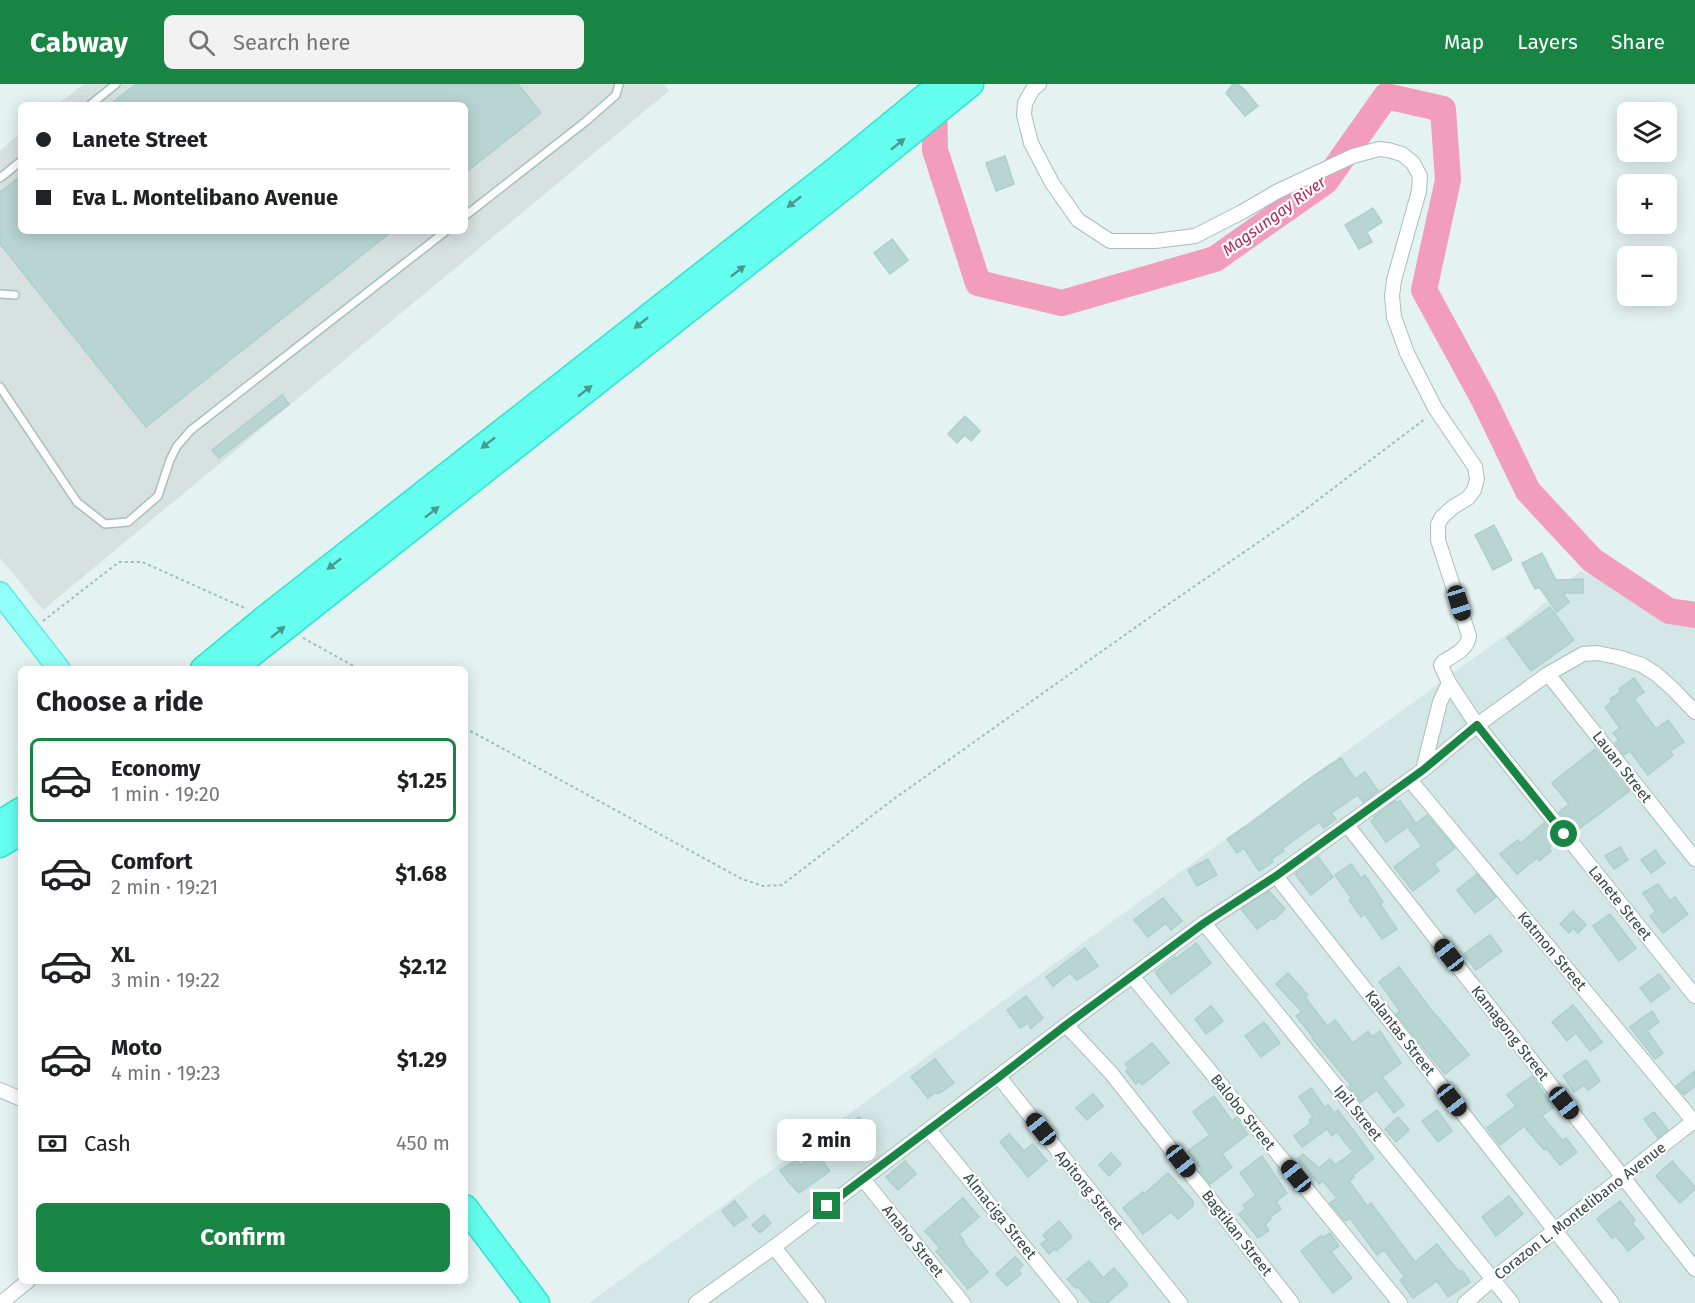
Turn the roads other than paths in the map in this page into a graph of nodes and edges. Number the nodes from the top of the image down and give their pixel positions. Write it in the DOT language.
graph roads {
  1 [pos="116,84"];
  2 [pos="619,84"];
  3 [pos="940,84"];
  4 [pos="971,84"];
  5 [pos="1039,84"];
  6 [pos="94,102"];
  7 [pos="18,163"];
  8 [pos="846,174"];
  9 [pos="0,178"];
  10 [pos="468,214"];
  11 [pos="442,234"];
  12 [pos="0,294"];
  13 [pos="15,295"];
  14 [pos="0,387"];
  15 [pos="0,593"];
  16 [pos="275,622"];
  17 [pos="57,666"];
  18 [pos="208,666"];
  19 [pos="236,666"];
  20 [pos="1548,674"];
  21 [pos="1449,683"];
  22 [pos="1695,712"];
  23 [pos="1477,725"];
  24 [pos="1423,770"];
  25 [pos="1410,780"];
  26 [pos="18,812"];
  27 [pos="0,823"];
  28 [pos="1347,825"];
  29 [pos="18,834"];
  30 [pos="0,845"];
  31 [pos="1695,859"];
  32 [pos="1276,876"];
  33 [pos="1204,923"];
  34 [pos="1132,976"];
  35 [pos="1695,996"];
  36 [pos="1066,1025"];
  37 [pos="999,1077"];
  38 [pos="0,1090"];
  39 [pos="18,1097"];
  40 [pos="1695,1122"];
  41 [pos="929,1130"];
  42 [pos="1622,1178"];
  43 [pos="863,1179"];
  44 [pos="468,1211"];
  45 [pos="1555,1230"];
  46 [pos="774,1247"];
  47 [pos="1695,1269"];
  48 [pos="1493,1279"];
  49 [pos="24,1284"];
  50 [pos="1,1303"];
  51 [pos="537,1303"];
  52 [pos="696,1303"];
  53 [pos="818,1303"];
  54 [pos="963,1303"];
  55 [pos="1070,1303"];
  56 [pos="1180,1303"];
  57 [pos="1292,1303"];
  58 [pos="1400,1303"];
  59 [pos="1465,1303"];
  60 [pos="1512,1303"];
  61 [pos="1612,1303"];
  1 -- 6 [label="lane"];
  2 -- 10 [label="lane"];
  3 -- 8 [label="highway"];
  8 -- 4 [label="highway, one-way"];
  5 -- 21 [label="street"];
  7 -- 9 [label="lane"];
  8 -- 16 [label="highway"];
  11 -- 14 [label="lane"];
  12 -- 13 [label="lane"];
  15 -- 17 [label="main road"];
  16 -- 18 [label="highway"];
  19 -- 16 [label="highway, one-way"];
  20 -- 22 [label="street"];
  20 -- 23 [label="street"];
  20 -- 31 [label="street, Lauan Street"];
  21 -- 23 [label="street, Lanete Street"];
  21 -- 24 [label="street"];
  23 -- 24 [label="street"];
  23 -- 35 [label="street, Lanete Street"];
  24 -- 25 [label="street"];
  25 -- 28 [label="street"];
  25 -- 40 [label="street, Katmon Street"];
  26 -- 27 [label="highway"];
  28 -- 32 [label="street"];
  28 -- 42 [label="street, Kamagong Street"];
  29 -- 30 [label="highway"];
  32 -- 33 [label="street"];
  32 -- 45 [label="street, Kalantas Street"];
  33 -- 34 [label="street"];
  33 -- 48 [label="street, Ipil Street"];
  34 -- 36 [label="street"];
  34 -- 58 [label="street, Balobo Street"];
  36 -- 37 [label="street"];
  36 -- 57 [label="street, Bagtikan Street"];
  37 -- 41 [label="street"];
  37 -- 56 [label="street, Apitong Street"];
  38 -- 39 [label="street"];
  40 -- 42 [label="street, Corazon L. Montelibano Avenue"];
  41 -- 43 [label="street"];
  41 -- 55 [label="street, Almaciga Street"];
  42 -- 45 [label="street, Corazon L. Montelibano Avenue"];
  42 -- 47 [label="street, Kamagong Street"];
  43 -- 46 [label="street"];
  43 -- 54 [label="street, Anaho Street"];
  44 -- 51 [label="highway"];
  45 -- 48 [label="street, Corazon L. Montelibano Avenue"];
  45 -- 61 [label="street, Kalantas Street"];
  46 -- 52 [label="street"];
  46 -- 53 [label="street"];
  48 -- 59 [label="street, Corazon L. Montelibano Avenue"];
  48 -- 60 [label="street, Ipil Street"];
  49 -- 50 [label="street"];
}
